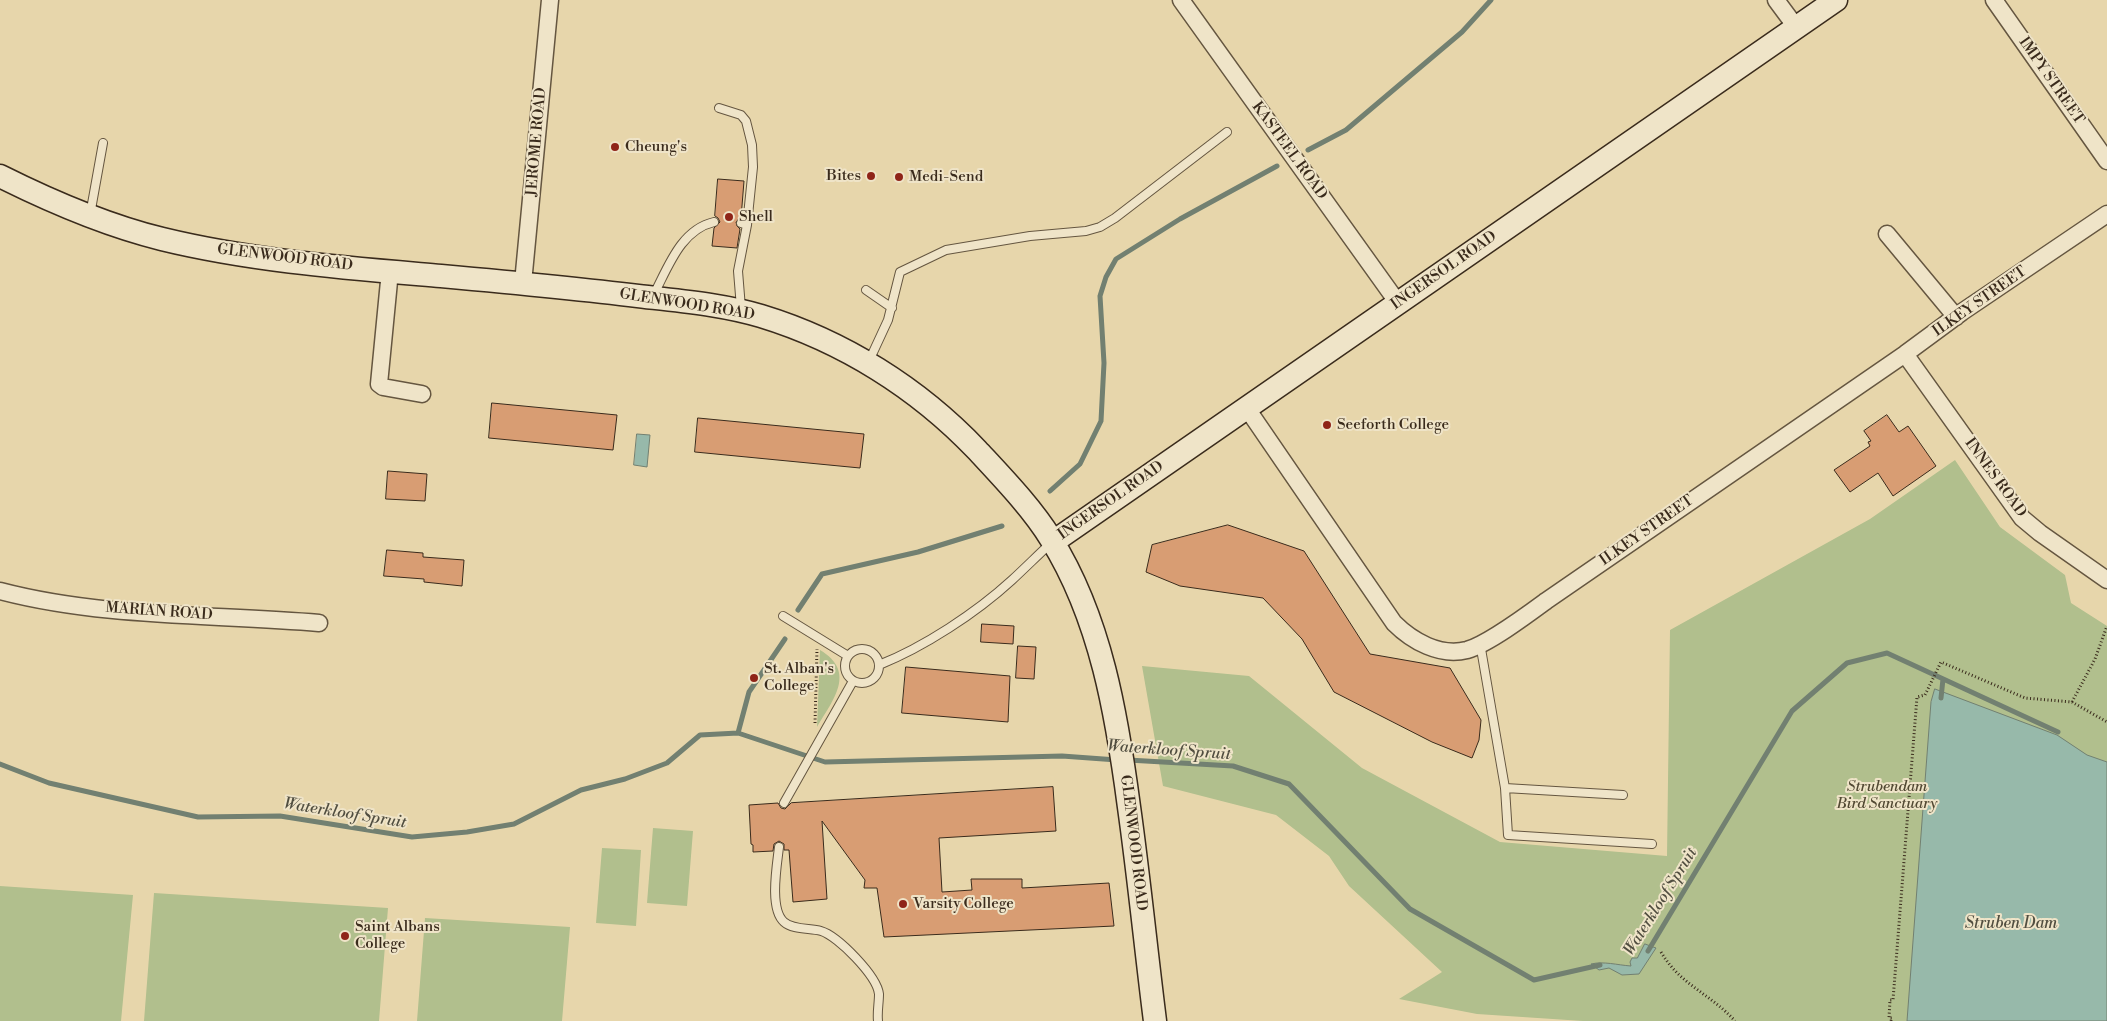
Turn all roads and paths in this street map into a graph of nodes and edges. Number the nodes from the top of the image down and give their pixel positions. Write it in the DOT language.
graph roads {
  1 [pos="550,0"];
  2 [pos="1181,0"];
  3 [pos="1776,0"];
  4 [pos="1836,0"];
  5 [pos="1994,0"];
  6 [pos="1796,27"];
  7 [pos="719,108"];
  8 [pos="1227,132"];
  9 [pos="104,143"];
  10 [pos="2107,161"];
  11 [pos="0,176"];
  12 [pos="2107,214"];
  13 [pos="89,216"];
  14 [pos="714,222"];
  15 [pos="1887,234"];
  16 [pos="390,271"];
  17 [pos="523,283"];
  18 [pos="866,290"];
  19 [pos="652,297"];
  20 [pos="1398,303"];
  21 [pos="892,308"];
  22 [pos="741,311"];
  23 [pos="1956,317"];
  24 [pos="1905,354"];
  25 [pos="868,363"];
  26 [pos="422,394"];
  27 [pos="1246,406"];
  28 [pos="1053,542"];
  29 [pos="2107,580"];
  30 [pos="0,591"];
  31 [pos="783,616"];
  32 [pos="319,623"];
  33 [pos="2107,626"];
  34 [pos="821,639"];
  35 [pos="1480,644"];
  36 [pos="848,656"];
  37 [pos="879,664"];
  38 [pos="853,681"];
  39 [pos="2072,702"];
  40 [pos="2107,722"];
  41 [pos="822,738"];
  42 [pos="1505,788"];
  43 [pos="1623,795"];
  44 [pos="784,803"];
  45 [pos="1652,844"];
  46 [pos="779,847"];
  47 [pos="1661,952"];
  48 [pos="878,1021"];
  49 [pos="1155,1021"];
  50 [pos="1735,1021"];
  51 [pos="1892,1021"];
  1 -- 17 [label="street, JEROME ROAD"];
  2 -- 20 [label="street, KASTEEL ROAD"];
  3 -- 6 [label="street"];
  4 -- 6 [label="street, INGERSOL ROAD"];
  5 -- 10 [label="street, IMPY STREET"];
  6 -- 20 [label="street, INGERSOL ROAD"];
  7 -- 22 [label="lane"];
  8 -- 21 [label="lane"];
  9 -- 13 [label="lane"];
  11 -- 13 [label="street, GLENWOOD ROAD"];
  12 -- 23 [label="street, ILKEY STREET"];
  13 -- 16 [label="street, GLENWOOD ROAD"];
  14 -- 19 [label="lane"];
  15 -- 23 [label="street"];
  16 -- 17 [label="street, GLENWOOD ROAD"];
  16 -- 26 [label="street"];
  17 -- 19 [label="street, GLENWOOD ROAD"];
  18 -- 21 [label="lane"];
  19 -- 22 [label="street, GLENWOOD ROAD"];
  20 -- 27 [label="street, INGERSOL ROAD"];
  21 -- 25 [label="lane"];
  22 -- 25 [label="street, GLENWOOD ROAD"];
  23 -- 24 [label="street, ILKEY STREET"];
  24 -- 29 [label="street, INNES ROAD"];
  24 -- 35 [label="street, ILKEY STREET"];
  25 -- 28 [label="street, GLENWOOD ROAD"];
  27 -- 28 [label="street, INGERSOL ROAD"];
  27 -- 35 [label="street, ILKEY STREET"];
  28 -- 37 [label="lane"];
  28 -- 49 [label="street, GLENWOOD ROAD"];
  30 -- 32 [label="street, MARIAN ROAD"];
  31 -- 34 [label="lane"];
  33 -- 39 [label="path"];
  34 -- 36 [label="lane"];
  34 -- 41 [label="path"];
  35 -- 42 [label="lane"];
  36 -- 37 [label="lane"];
  36 -- 38 [label="lane"];
  37 -- 38 [label="lane"];
  38 -- 41 [label="lane"];
  39 -- 40 [label="path"];
  39 -- 51 [label="path"];
  41 -- 44 [label="lane"];
  42 -- 43 [label="lane"];
  42 -- 45 [label="lane"];
  46 -- 48 [label="lane"];
  47 -- 50 [label="path"];
}
